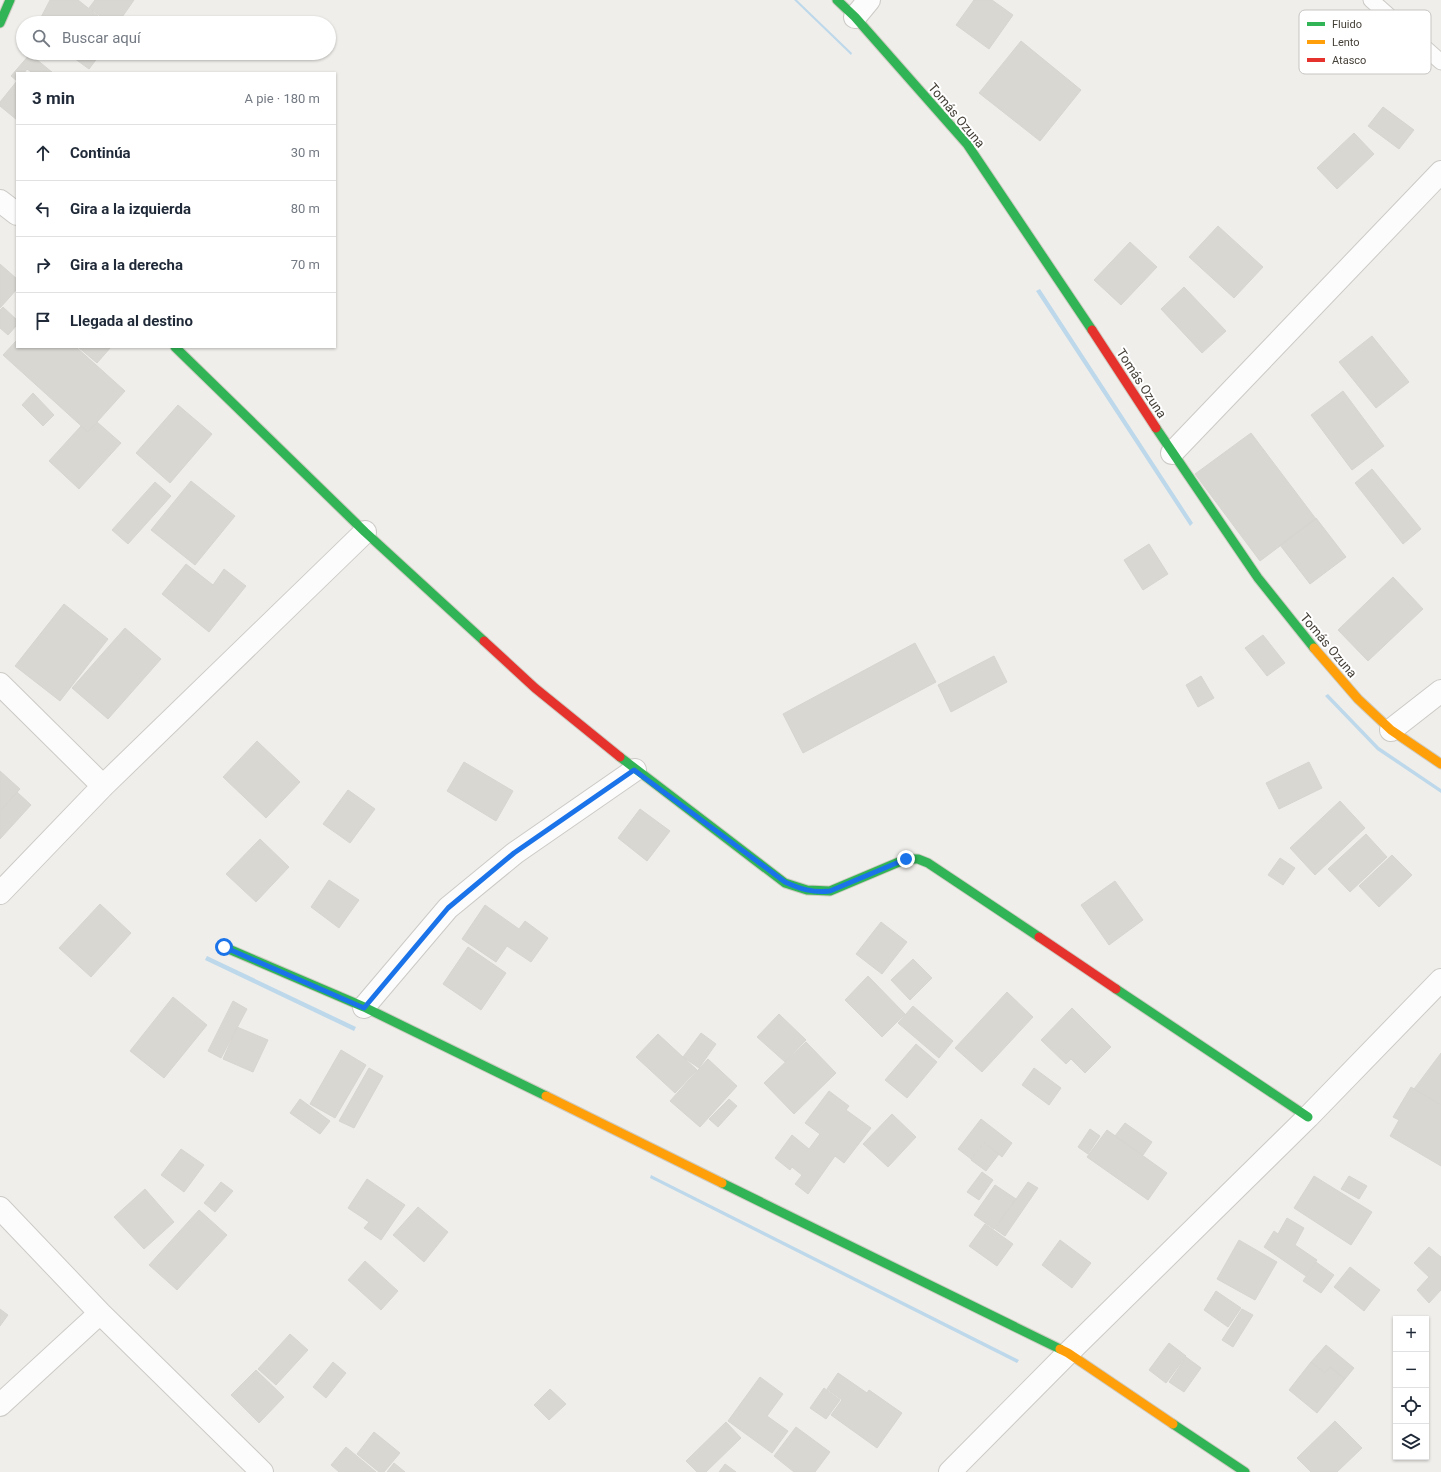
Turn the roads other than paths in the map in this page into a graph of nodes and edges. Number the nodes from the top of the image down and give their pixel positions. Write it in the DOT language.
graph roads {
  1 [pos="10,0"];
  2 [pos="837,0"];
  3 [pos="869,0"];
  4 [pos="1371,0"];
  5 [pos="1382,10"];
  6 [pos="855,17"];
  7 [pos="0,23"];
  8 [pos="1431,53"];
  9 [pos="1441,62"];
  10 [pos="1441,172"];
  11 [pos="0,201"];
  12 [pos="16,213"];
  13 [pos="176,348"];
  14 [pos="1172,453"];
  15 [pos="365,532"];
  16 [pos="0,684"];
  17 [pos="1441,691"];
  18 [pos="1391,730"];
  19 [pos="1441,764"];
  20 [pos="634,770"];
  21 [pos="103,786"];
  22 [pos="0,893"];
  23 [pos="224,947"];
  24 [pos="1441,980"];
  25 [pos="364,1008"];
  26 [pos="1308,1117"];
  27 [pos="0,1208"];
  28 [pos="100,1313"];
  29 [pos="1068,1353"];
  30 [pos="0,1405"];
  31 [pos="262,1472"];
  32 [pos="950,1472"];
  33 [pos="1245,1472"];
  1 -- 7 [label="street"];
  2 -- 6 [label="street, Tomás Ozuna"];
  3 -- 6 [label="street"];
  4 -- 5 [label="lane"];
  6 -- 14 [label="street, Tomás Ozuna"];
  8 -- 9 [label="lane"];
  10 -- 14 [label="street"];
  11 -- 12 [label="street"];
  13 -- 15 [label="street"];
  14 -- 18 [label="street, Tomás Ozuna"];
  15 -- 20 [label="street"];
  15 -- 21 [label="street"];
  16 -- 21 [label="street"];
  17 -- 18 [label="street"];
  18 -- 19 [label="street, Tomás Ozuna"];
  20 -- 25 [label="street"];
  20 -- 26 [label="street"];
  21 -- 22 [label="street"];
  23 -- 25 [label="street"];
  24 -- 26 [label="street"];
  25 -- 29 [label="street"];
  26 -- 29 [label="street"];
  27 -- 28 [label="street"];
  28 -- 30 [label="street"];
  28 -- 31 [label="street"];
  29 -- 32 [label="street"];
  29 -- 33 [label="street"];
}
